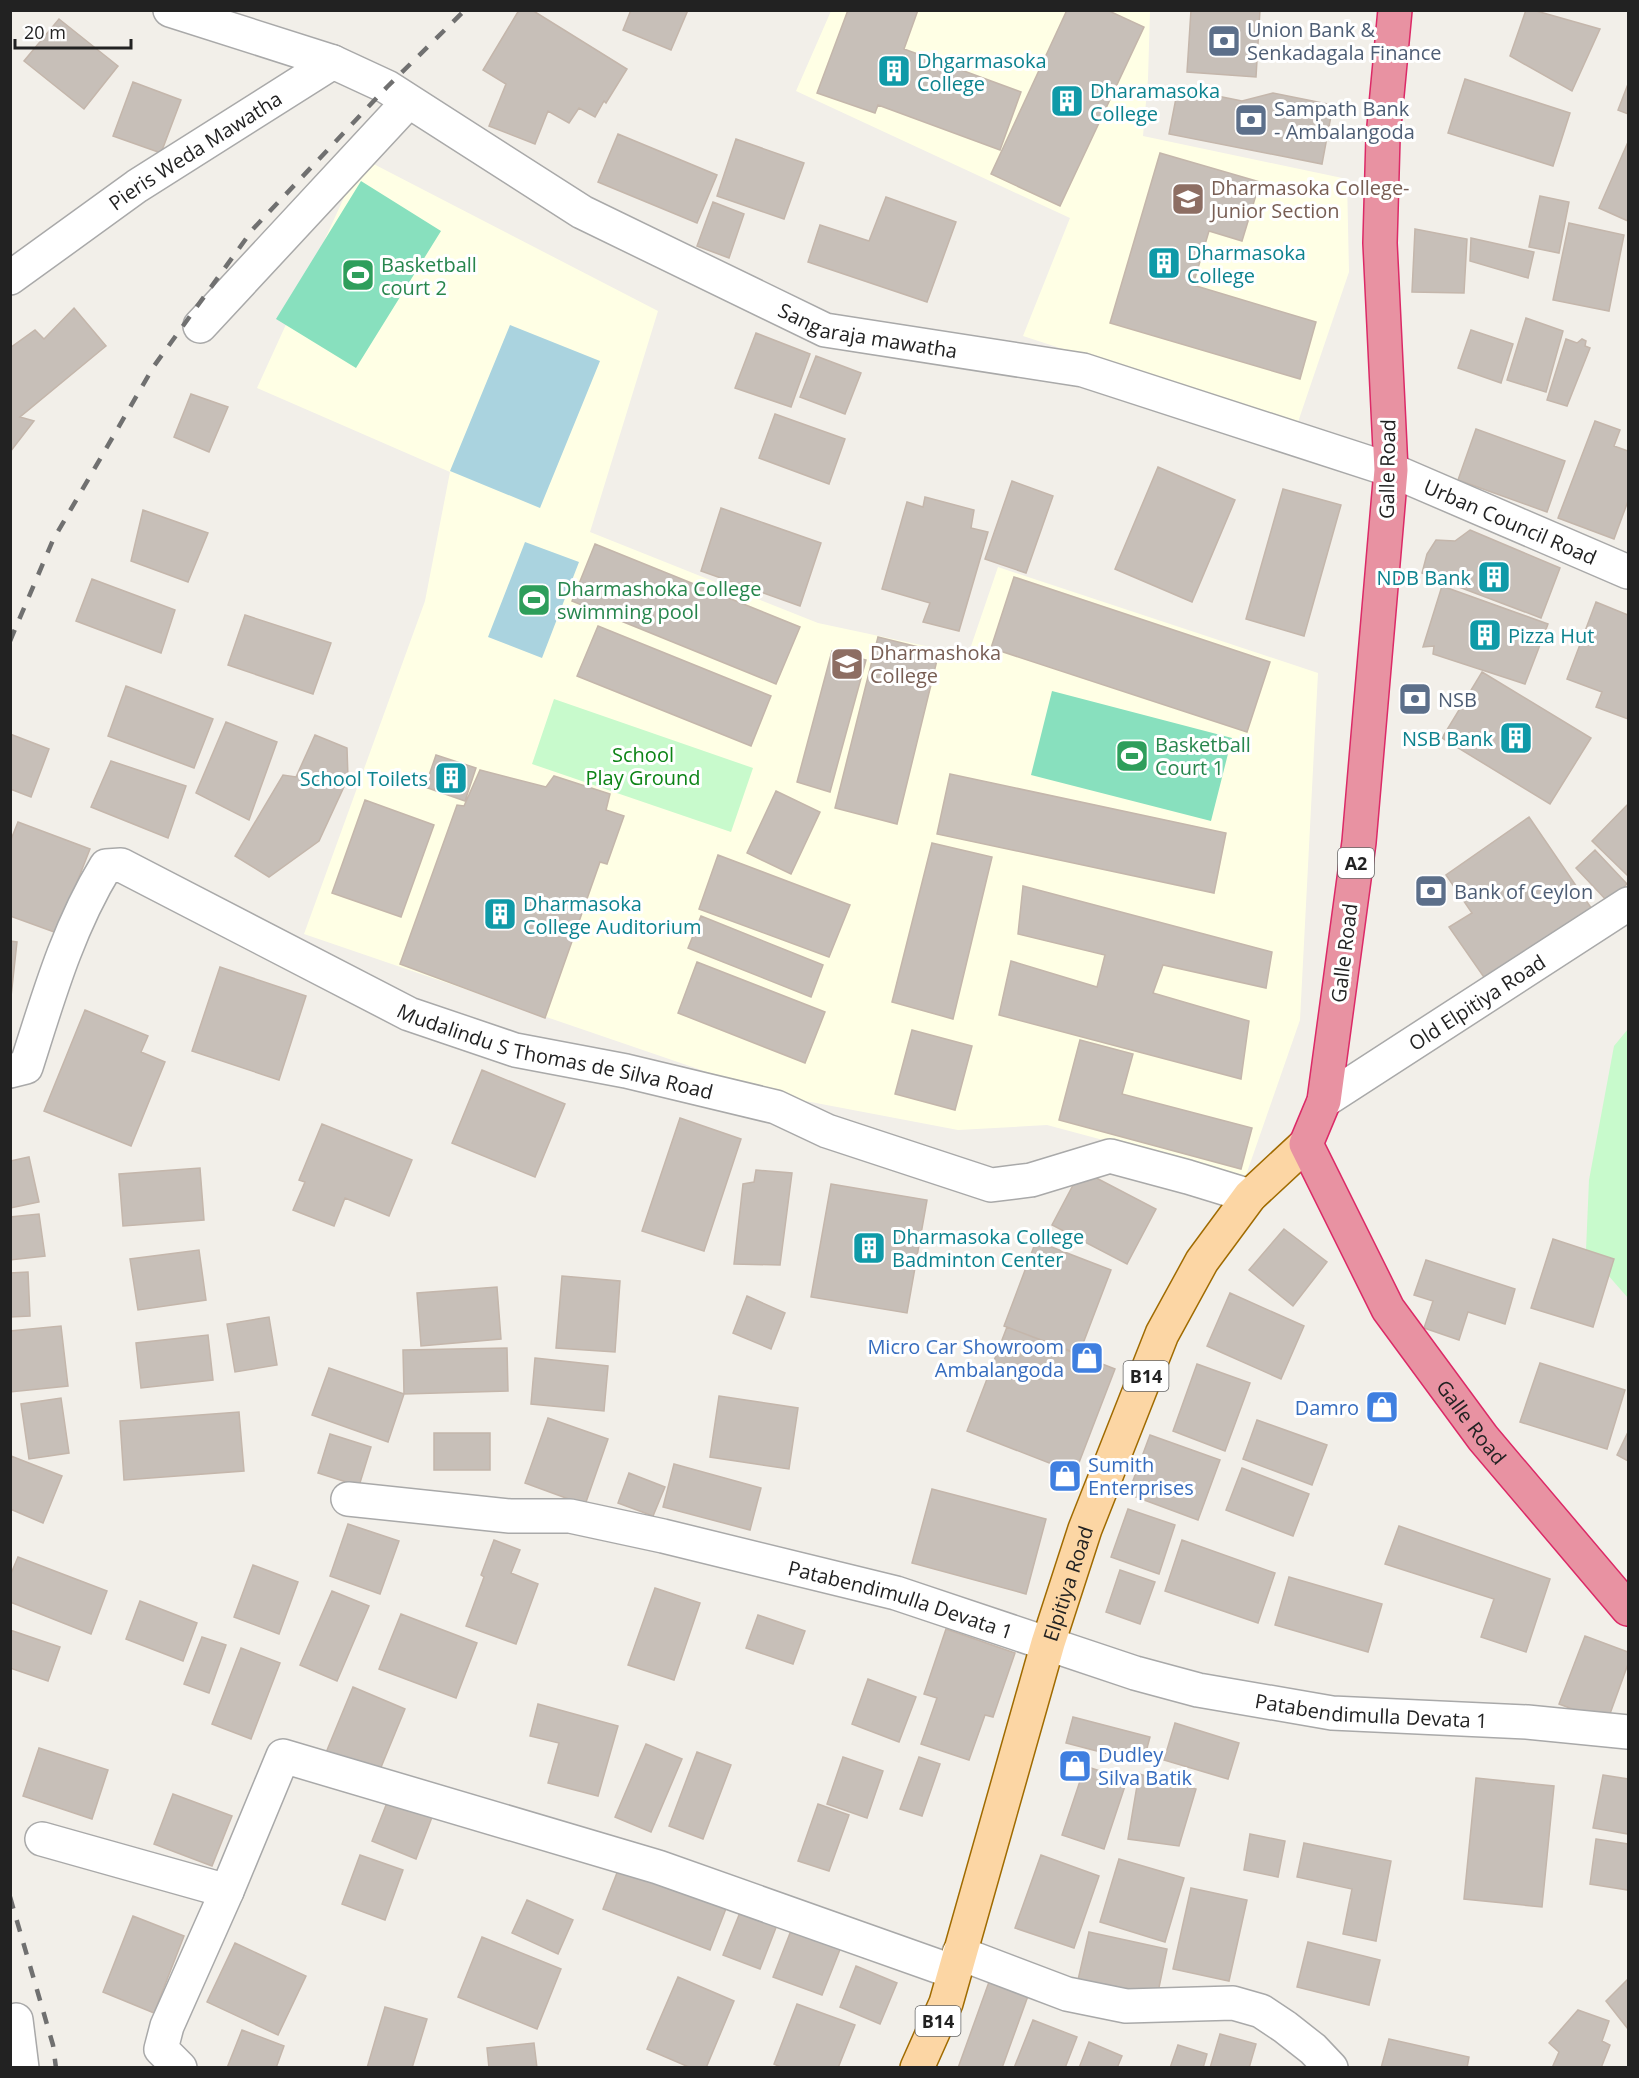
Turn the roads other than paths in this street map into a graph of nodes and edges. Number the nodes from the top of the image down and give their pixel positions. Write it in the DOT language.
graph roads {
  1 [pos="170,10"];
  2 [pos="1395,10"];
  3 [pos="333,62"];
  4 [pos="398,95"];
  5 [pos="10,278"];
  6 [pos="200,326"];
  7 [pos="1391,470"];
  8 [pos="1629,572"];
  9 [pos="1629,904"];
  10 [pos="10,1071"];
  11 [pos="1324,1101"];
  12 [pos="1306,1144"];
  13 [pos="1250,1197"];
  14 [pos="348,1500"];
  15 [pos="1629,1609"];
  16 [pos="1048,1644"];
  17 [pos="1629,1732"];
  18 [pos="42,1839"];
  19 [pos="227,1891"];
  20 [pos="957,1963"];
  21 [pos="16,2020"];
  22 [pos="22,2067"];
  23 [pos="180,2067"];
  24 [pos="917,2067"];
  25 [pos="1332,2067"];
  1 -- 3 [label="street"];
  2 -- 7 [label="highway, Galle Road / A2"];
  3 -- 4 [label="street"];
  3 -- 5 [label="street, Pieris Weda Mawatha"];
  4 -- 6 [label="street"];
  4 -- 7 [label="street, Sangaraja mawatha"];
  7 -- 8 [label="street, Urban Council Road"];
  7 -- 11 [label="highway, Galle Road / A2"];
  9 -- 11 [label="street, Old Elpitiya Road"];
  10 -- 13 [label="street, Mudalindu S Thomas de Silva Road"];
  11 -- 12 [label="highway, Galle Road / A2"];
  12 -- 13 [label="main road, Elpitiya Road / B14"];
  12 -- 15 [label="highway, Galle Road"];
  13 -- 16 [label="main road, Elpitiya Road / B14"];
  14 -- 16 [label="street, Patabendimulla Devata 1"];
  16 -- 17 [label="street, Patabendimulla Devata 1"];
  16 -- 20 [label="main road, Elpitiya Road / B14"];
  18 -- 19 [label="street"];
  19 -- 20 [label="street"];
  19 -- 23 [label="street"];
  20 -- 24 [label="main road, Elpitiya Road / B14"];
  20 -- 25 [label="street"];
  21 -- 22 [label="street"];
}
